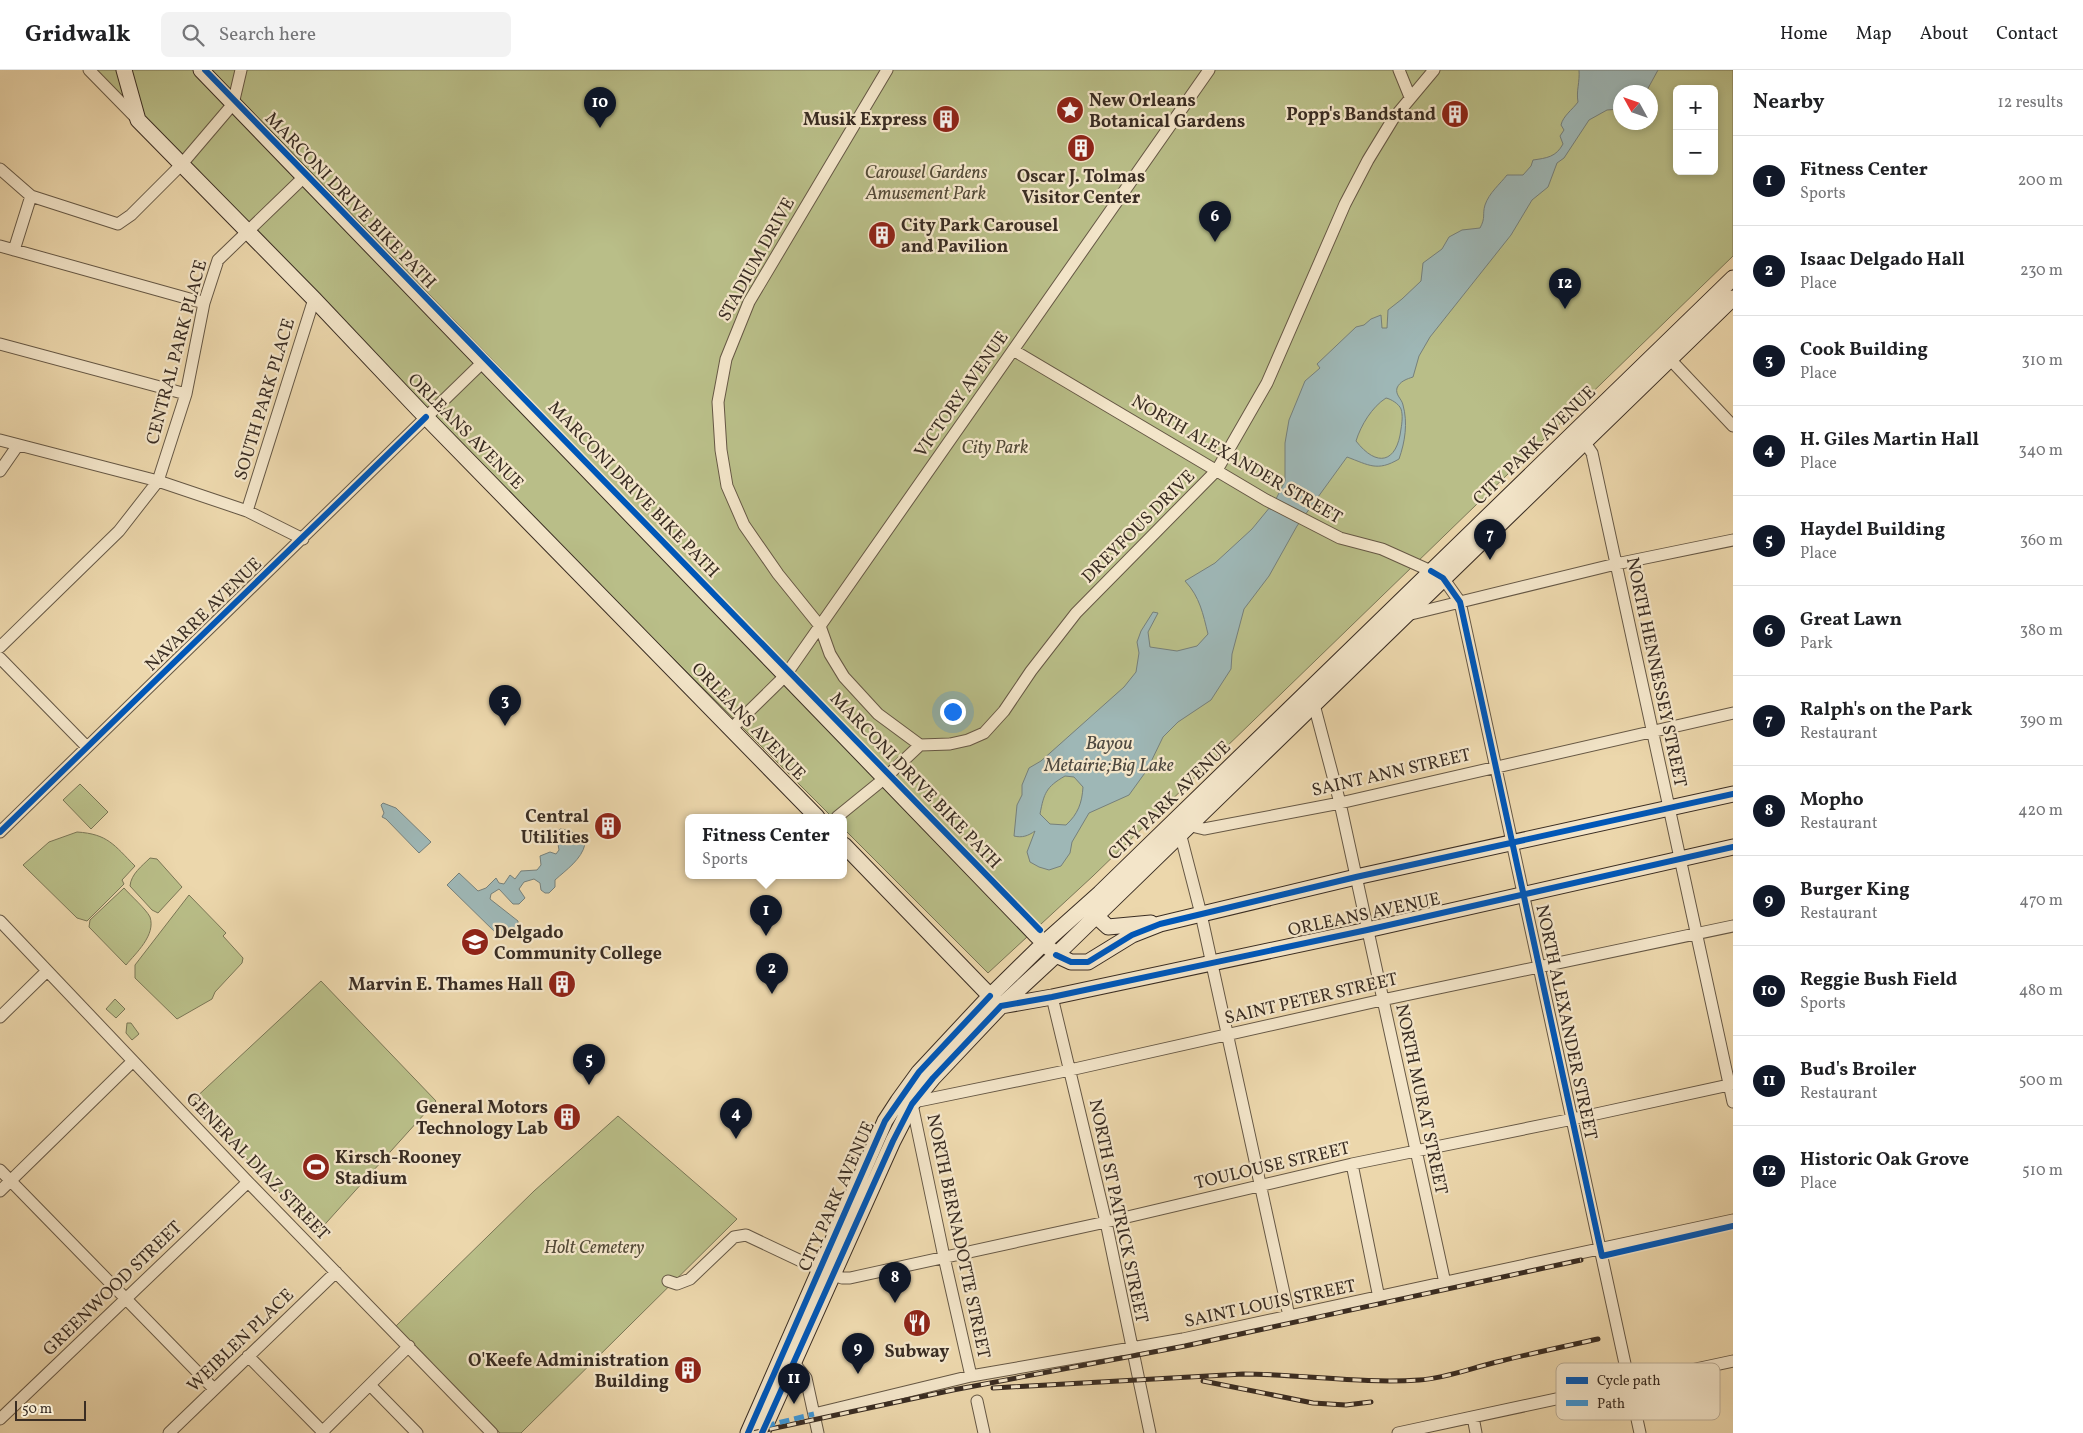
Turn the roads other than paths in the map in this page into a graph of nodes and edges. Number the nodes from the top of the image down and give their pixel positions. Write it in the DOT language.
graph roads {
  1 [pos="89,70"];
  2 [pos="124,70"];
  3 [pos="201,70"];
  4 [pos="241,70"];
  5 [pos="888,70"];
  6 [pos="1209,70"];
  7 [pos="1399,70"];
  8 [pos="1434,70"];
  9 [pos="1410,97"];
  10 [pos="233,104"];
  11 [pos="138,120"];
  12 [pos="181,165"];
  13 [pos="0,168"];
  14 [pos="304,177"];
  15 [pos="31,196"];
  16 [pos="247,231"];
  17 [pos="0,246"];
  18 [pos="14,250"];
  19 [pos="1733,278"];
  20 [pos="1733,298"];
  21 [pos="314,299"];
  22 [pos="204,303"];
  23 [pos="0,344"];
  24 [pos="1660,348"];
  25 [pos="1013,350"];
  26 [pos="1670,360"];
  27 [pos="483,362"];
  28 [pos="186,394"];
  29 [pos="426,417"];
  30 [pos="1733,426"];
  31 [pos="1575,431"];
  32 [pos="0,440"];
  33 [pos="1586,442"];
  34 [pos="18,445"];
  35 [pos="1217,470"];
  36 [pos="0,471"];
  37 [pos="158,481"];
  38 [pos="247,510"];
  39 [pos="303,538"];
  40 [pos="1733,540"];
  41 [pos="1616,564"];
  42 [pos="1437,574"];
  43 [pos="1460,602"];
  44 [pos="1405,615"];
  45 [pos="820,626"];
  46 [pos="0,647"];
  47 [pos="0,658"];
  48 [pos="785,676"];
  49 [pos="1312,696"];
  50 [pos="1733,713"];
  51 [pos="731,729"];
  52 [pos="1654,732"];
  53 [pos="920,745"];
  54 [pos="88,747"];
  55 [pos="1497,766"];
  56 [pos="885,778"];
  57 [pos="1733,794"];
  58 [pos="1340,803"];
  59 [pos="1669,809"];
  60 [pos="814,814"];
  61 [pos="841,814"];
  62 [pos="1181,827"];
  63 [pos="0,832"];
  64 [pos="1513,844"];
  65 [pos="1733,847"];
  66 [pos="847,848"];
  67 [pos="1680,859"];
  68 [pos="1356,877"];
  69 [pos="1524,894"];
  70 [pos="1201,914"];
  71 [pos="1096,916"];
  72 [pos="0,921"];
  73 [pos="1160,924"];
  74 [pos="1733,926"];
  75 [pos="1367,930"];
  76 [pos="1696,934"];
  77 [pos="1044,943"];
  78 [pos="1056,955"];
  79 [pos="1211,963"];
  80 [pos="1540,967"];
  81 [pos="47,971"];
  82 [pos="990,996"];
  83 [pos="1052,997"];
  84 [pos="1382,1000"];
  85 [pos="1005,1002"];
  86 [pos="0,1017"];
  87 [pos="1227,1035"];
  88 [pos="133,1061"];
  89 [pos="1070,1070"];
  90 [pos="1731,1084"];
  91 [pos="905,1102"];
  92 [pos="1733,1102"];
  93 [pos="1573,1119"];
  94 [pos="1416,1151"];
  95 [pos="1352,1164"];
  96 [pos="0,1170"];
  97 [pos="11,1181"];
  98 [pos="248,1182"];
  99 [pos="1261,1185"];
  100 [pos="0,1191"];
  101 [pos="1733,1220"];
  102 [pos="1106,1222"];
  103 [pos="1601,1248"];
  104 [pos="944,1257"];
  105 [pos="336,1272"];
  106 [pos="827,1272"];
  107 [pos="668,1281"];
  108 [pos="1445,1283"];
  109 [pos="125,1298"];
  110 [pos="1379,1298"];
  111 [pos="1289,1316"];
  112 [pos="409,1346"];
  113 [pos="1131,1347"];
  114 [pos="248,1356"];
  115 [pos="1733,1361"];
  116 [pos="794,1363"];
  117 [pos="1625,1363"];
  118 [pos="1720,1364"];
  119 [pos="971,1376"];
  120 [pos="370,1385"];
  121 [pos="214,1389"];
  122 [pos="1556,1399"];
  123 [pos="977,1401"];
  124 [pos="814,1414"];
  125 [pos="1473,1417"];
  126 [pos="0,1419"];
  127 [pos="1637,1420"];
  128 [pos="323,1432"];
  129 [pos="169,1433"];
  130 [pos="417,1433"];
  131 [pos="492,1433"];
  132 [pos="748,1433"];
  133 [pos="762,1433"];
  134 [pos="818,1433"];
  135 [pos="984,1433"];
  136 [pos="1150,1433"];
  137 [pos="1398,1433"];
  138 [pos="1476,1433"];
  139 [pos="1640,1433"];
  1 -- 11 [label="street, ORLEANS AVENUE"];
  2 -- 11 [label="street"];
  3 -- 10 [label="street, ORLEANS AVENUE"];
  4 -- 10 [label="street"];
  5 -- 45 [label="street, STADIUM DRIVE"];
  6 -- 25 [label="street, VICTORY AVENUE"];
  7 -- 9 [label="street"];
  8 -- 9 [label="street, DREYFOUS DRIVE"];
  9 -- 35 [label="street, DREYFOUS DRIVE"];
  10 -- 12 [label="street"];
  10 -- 14 [label="street, ORLEANS AVENUE"];
  11 -- 12 [label="street, ORLEANS AVENUE"];
  12 -- 15 [label="street"];
  12 -- 16 [label="street, ORLEANS AVENUE"];
  13 -- 15 [label="street"];
  14 -- 16 [label="street, CENTRAL PARK PLACE"];
  14 -- 27 [label="street, ORLEANS AVENUE"];
  15 -- 18 [label="street"];
  16 -- 21 [label="street, ORLEANS AVENUE"];
  16 -- 22 [label="street, CENTRAL PARK PLACE"];
  17 -- 18 [label="street"];
  18 -- 22 [label="street"];
  19 -- 24 [label="street, CITY PARK AVENUE"];
  20 -- 26 [label="street, CITY PARK AVENUE"];
  21 -- 29 [label="street, ORLEANS AVENUE"];
  21 -- 38 [label="street, SOUTH PARK PLACE"];
  22 -- 28 [label="street, CENTRAL PARK PLACE"];
  23 -- 28 [label="street"];
  24 -- 26 [label="street"];
  24 -- 31 [label="street, CITY PARK AVENUE"];
  25 -- 35 [label="street, NORTH ALEXANDER STREET"];
  25 -- 45 [label="street, VICTORY AVENUE"];
  26 -- 30 [label="street"];
  26 -- 33 [label="street, CITY PARK AVENUE"];
  27 -- 29 [label="street, NAVARRE AVENUE"];
  27 -- 48 [label="street, ORLEANS AVENUE"];
  28 -- 37 [label="street, CENTRAL PARK PLACE"];
  29 -- 39 [label="street, NAVARRE AVENUE"];
  29 -- 51 [label="street, ORLEANS AVENUE"];
  31 -- 33 [label="street, NORTH HENNESSEY STREET"];
  31 -- 42 [label="street, CITY PARK AVENUE"];
  32 -- 34 [label="street"];
  33 -- 41 [label="street, NORTH HENNESSEY STREET"];
  33 -- 42 [label="street, CITY PARK AVENUE"];
  34 -- 36 [label="street"];
  34 -- 37 [label="street"];
  35 -- 42 [label="street, NORTH ALEXANDER STREET"];
  35 -- 53 [label="street, DREYFOUS DRIVE"];
  37 -- 38 [label="street"];
  37 -- 46 [label="street"];
  38 -- 39 [label="street"];
  39 -- 54 [label="street, NAVARRE AVENUE"];
  40 -- 41 [label="street"];
  41 -- 43 [label="street"];
  41 -- 52 [label="street, NORTH HENNESSEY STREET"];
  42 -- 43 [label="street, NORTH ALEXANDER STREET"];
  42 -- 44 [label="street, CITY PARK AVENUE"];
  42 -- 49 [label="street, CITY PARK AVENUE"];
  43 -- 44 [label="street"];
  43 -- 55 [label="street, NORTH ALEXANDER STREET"];
  44 -- 49 [label="street, CITY PARK AVENUE"];
  45 -- 48 [label="street, VICTORY AVENUE"];
  45 -- 53 [label="street, STADIUM DRIVE"];
  47 -- 54 [label="street"];
  48 -- 51 [label="street, VICTORY AVENUE"];
  48 -- 56 [label="street, ORLEANS AVENUE"];
  49 -- 58 [label="street, NORTH MURAT STREET"];
  49 -- 62 [label="street, CITY PARK AVENUE"];
  50 -- 52 [label="street, SAINT ANN STREET"];
  51 -- 60 [label="street, ORLEANS AVENUE"];
  52 -- 55 [label="street, SAINT ANN STREET"];
  52 -- 59 [label="street, NORTH HENNESSEY STREET"];
  53 -- 56 [label="street"];
  54 -- 63 [label="street, NAVARRE AVENUE"];
  55 -- 58 [label="street, SAINT ANN STREET"];
  55 -- 64 [label="street, NORTH ALEXANDER STREET"];
  56 -- 61 [label="street"];
  56 -- 77 [label="street, ORLEANS AVENUE"];
  57 -- 59 [label="street, ORLEANS AVENUE"];
  58 -- 62 [label="street, SAINT ANN STREET"];
  58 -- 68 [label="street, NORTH MURAT STREET"];
  59 -- 64 [label="street, ORLEANS AVENUE"];
  59 -- 67 [label="street, NORTH HENNESSEY STREET"];
  62 -- 70 [label="street"];
  62 -- 71 [label="street, CITY PARK AVENUE"];
  62 -- 77 [label="street, CITY PARK AVENUE"];
  64 -- 68 [label="street, ORLEANS AVENUE"];
  64 -- 69 [label="street, NORTH ALEXANDER STREET"];
  65 -- 67 [label="street, ORLEANS AVENUE"];
  66 -- 82 [label="street"];
  67 -- 69 [label="street, ORLEANS AVENUE"];
  67 -- 76 [label="street, NORTH HENNESSEY STREET"];
  68 -- 70 [label="street, ORLEANS AVENUE"];
  68 -- 75 [label="street, NORTH MURAT STREET"];
  69 -- 75 [label="street, ORLEANS AVENUE"];
  69 -- 80 [label="street, NORTH ALEXANDER STREET"];
  70 -- 73 [label="street, ORLEANS AVENUE"];
  70 -- 79 [label="street"];
  71 -- 73 [label="street"];
  71 -- 78 [label="street, CITY PARK AVENUE"];
  72 -- 81 [label="street, GENERAL DIAZ STREET"];
  73 -- 78 [label="street, ORLEANS AVENUE"];
  74 -- 76 [label="street, SAINT PETER STREET"];
  75 -- 79 [label="street, ORLEANS AVENUE"];
  75 -- 84 [label="street, NORTH MURAT STREET"];
  76 -- 80 [label="street, SAINT PETER STREET"];
  76 -- 90 [label="street, NORTH HENNESSEY STREET"];
  77 -- 78 [label="street, ORLEANS AVENUE"];
  77 -- 82 [label="street, CITY PARK AVENUE"];
  77 -- 85 [label="street"];
  78 -- 85 [label="street, CITY PARK AVENUE"];
  79 -- 83 [label="street, ORLEANS AVENUE"];
  79 -- 87 [label="street"];
  80 -- 84 [label="street, SAINT PETER STREET"];
  80 -- 93 [label="street, NORTH ALEXANDER STREET"];
  81 -- 86 [label="street"];
  81 -- 88 [label="street, GENERAL DIAZ STREET"];
  82 -- 85 [label="street"];
  82 -- 91 [label="street, CITY PARK AVENUE"];
  83 -- 85 [label="street, ORLEANS AVENUE"];
  83 -- 89 [label="street, NORTH ST PATRICK STREET"];
  84 -- 87 [label="street, SAINT PETER STREET"];
  84 -- 94 [label="street, NORTH MURAT STREET"];
  85 -- 91 [label="street, CITY PARK AVENUE"];
  87 -- 89 [label="street, SAINT PETER STREET"];
  87 -- 99 [label="street"];
  88 -- 97 [label="street"];
  88 -- 98 [label="street, GENERAL DIAZ STREET"];
  89 -- 91 [label="street, SAINT PETER STREET"];
  89 -- 102 [label="street, NORTH ST PATRICK STREET"];
  90 -- 92 [label="street, NORTH HENNESSEY STREET"];
  90 -- 93 [label="street, TOULOUSE STREET"];
  91 -- 104 [label="street, NORTH BERNADOTTE STREET"];
  91 -- 106 [label="street, CITY PARK AVENUE"];
  93 -- 94 [label="street, TOULOUSE STREET"];
  93 -- 103 [label="street, NORTH ALEXANDER STREET"];
  94 -- 95 [label="street, TOULOUSE STREET"];
  94 -- 108 [label="street, NORTH MURAT STREET"];
  95 -- 99 [label="street, TOULOUSE STREET"];
  95 -- 110 [label="street"];
  96 -- 97 [label="street"];
  97 -- 100 [label="street"];
  97 -- 109 [label="street"];
  98 -- 105 [label="street, GENERAL DIAZ STREET"];
  98 -- 109 [label="street, GREENWOOD STREET"];
  99 -- 102 [label="street, TOULOUSE STREET"];
  99 -- 111 [label="street"];
  101 -- 103 [label="street, SAINT LOUIS STREET"];
  102 -- 104 [label="street, TOULOUSE STREET"];
  102 -- 113 [label="street, NORTH ST PATRICK STREET"];
  103 -- 108 [label="street, SAINT LOUIS STREET"];
  103 -- 117 [label="street, NORTH ALEXANDER STREET"];
  104 -- 106 [label="street, TOULOUSE STREET"];
  104 -- 119 [label="street, NORTH BERNADOTTE STREET"];
  105 -- 112 [label="street, GENERAL DIAZ STREET"];
  105 -- 114 [label="street, WEIBLEN PLACE"];
  106 -- 107 [label="street"];
  106 -- 116 [label="street, CITY PARK AVENUE"];
  106 -- 132 [label="street, CITY PARK AVENUE"];
  108 -- 110 [label="street, SAINT LOUIS STREET"];
  109 -- 121 [label="street"];
  109 -- 126 [label="street, GREENWOOD STREET"];
  110 -- 111 [label="street, SAINT LOUIS STREET"];
  111 -- 113 [label="street, SAINT LOUIS STREET"];
  112 -- 120 [label="street"];
  112 -- 131 [label="street, GENERAL DIAZ STREET"];
  113 -- 119 [label="street, SAINT LOUIS STREET"];
  113 -- 136 [label="street, NORTH ST PATRICK STREET"];
  114 -- 121 [label="street, WEIBLEN PLACE"];
  114 -- 128 [label="street"];
  115 -- 118 [label="street"];
  116 -- 124 [label="street"];
  116 -- 133 [label="street, CITY PARK AVENUE"];
  119 -- 124 [label="street, SAINT LOUIS STREET"];
  120 -- 128 [label="street"];
  120 -- 130 [label="street"];
  121 -- 129 [label="street, WEIBLEN PLACE"];
  122 -- 125 [label="street"];
  123 -- 135 [label="street"];
  124 -- 134 [label="street"];
  125 -- 137 [label="street"];
  125 -- 138 [label="street"];
  127 -- 139 [label="street, NORTH ALEXANDER STREET"];
}
